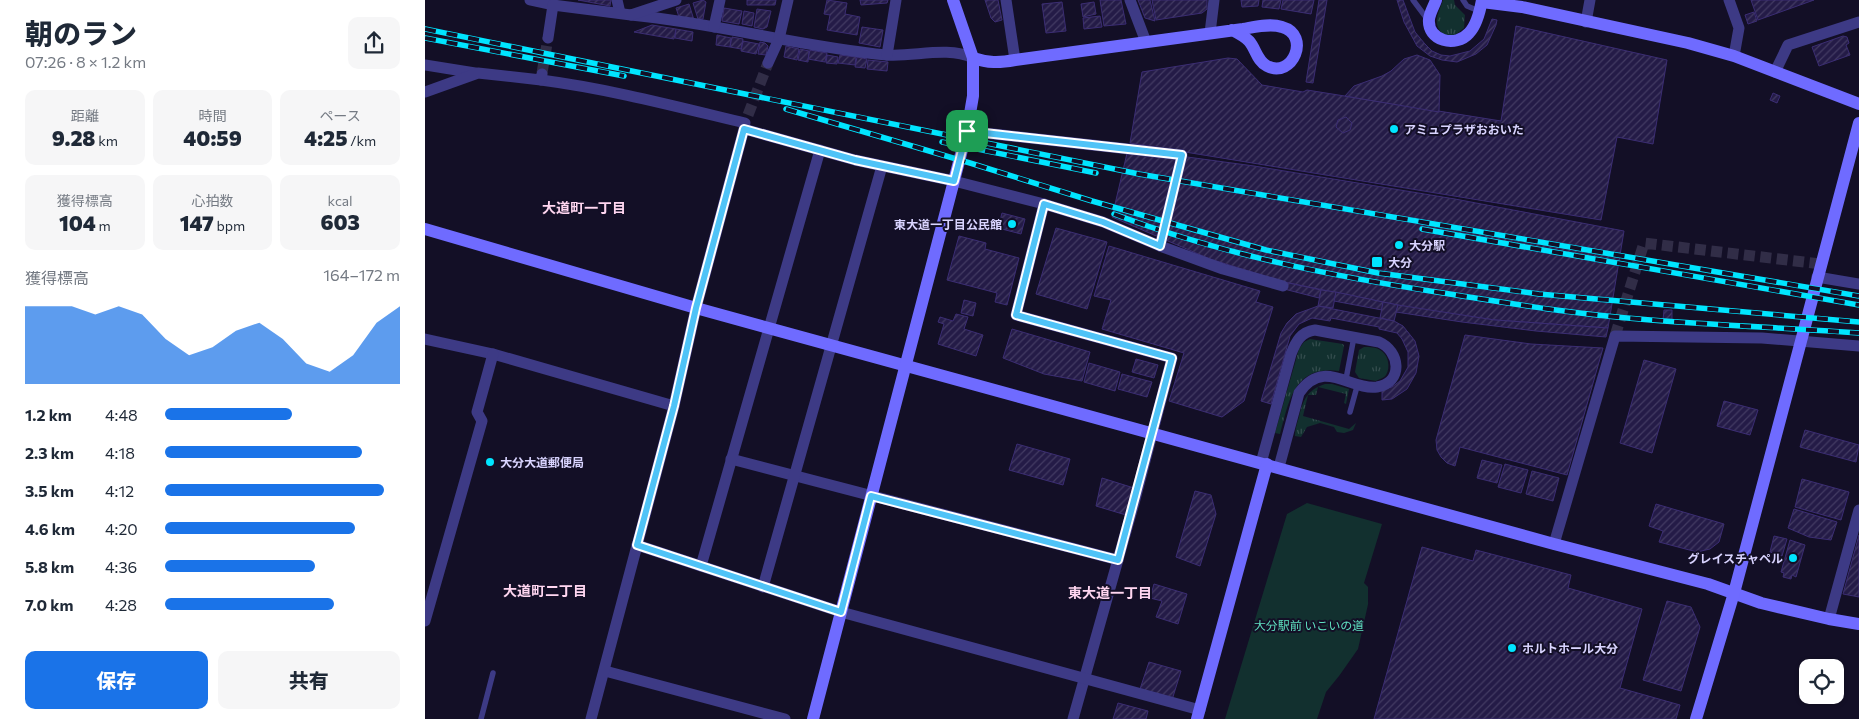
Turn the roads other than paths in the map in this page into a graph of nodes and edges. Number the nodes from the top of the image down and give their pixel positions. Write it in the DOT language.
graph roads {
  1 [pos="530,0"];
  2 [pos="617,0"];
  3 [pos="676,0"];
  4 [pos="720,0"];
  5 [pos="788,0"];
  6 [pos="895,0"];
  7 [pos="953,0"];
  8 [pos="1005,0"];
  9 [pos="1130,0"];
  10 [pos="1214,0"];
  11 [pos="1413,0"];
  12 [pos="1436,0"];
  13 [pos="1463,0"];
  14 [pos="1590,0"];
  15 [pos="1729,0"];
  16 [pos="1481,4"];
  17 [pos="553,5"];
  18 [pos="625,14"];
  19 [pos="1429,22"];
  20 [pos="1586,22"];
  21 [pos="1859,22"];
  22 [pos="713,27"];
  23 [pos="1232,30"];
  24 [pos="1210,33"];
  25 [pos="547,38"];
  26 [pos="779,39"];
  27 [pos="1145,42"];
  28 [pos="887,55"];
  29 [pos="1735,56"];
  30 [pos="973,58"];
  31 [pos="1015,60"];
  32 [pos="768,63"];
  33 [pos="425,65"];
  34 [pos="1775,72"];
  35 [pos="478,73"];
  36 [pos="425,92"];
  37 [pos="1859,104"];
  38 [pos="746,123"];
  39 [pos="1859,123"];
  40 [pos="967,131"];
  41 [pos="820,150"];
  42 [pos="882,166"];
  43 [pos="954,181"];
  44 [pos="1044,204"];
  45 [pos="425,229"];
  46 [pos="1160,246"];
  47 [pos="1817,277"];
  48 [pos="1859,284"];
  49 [pos="1283,286"];
  50 [pos="696,308"];
  51 [pos="769,328"];
  52 [pos="1354,337"];
  53 [pos="425,339"];
  54 [pos="1800,341"];
  55 [pos="830,345"];
  56 [pos="1859,346"];
  57 [pos="493,354"];
  58 [pos="906,365"];
  59 [pos="1345,379"];
  60 [pos="1358,384"];
  61 [pos="674,406"];
  62 [pos="1350,412"];
  63 [pos="1151,432"];
  64 [pos="731,459"];
  65 [pos="1269,465"];
  66 [pos="795,475"];
  67 [pos="871,496"];
  68 [pos="1859,510"];
  69 [pos="1554,544"];
  70 [pos="637,545"];
  71 [pos="1118,560"];
  72 [pos="701,566"];
  73 [pos="763,587"];
  74 [pos="1735,593"];
  75 [pos="841,612"];
  76 [pos="1829,619"];
  77 [pos="425,621"];
  78 [pos="1859,624"];
  79 [pos="605,671"];
  80 [pos="493,673"];
  81 [pos="1085,679"];
  82 [pos="1198,715"];
  83 [pos="481,719"];
  84 [pos="591,719"];
  85 [pos="785,719"];
  86 [pos="813,719"];
  87 [pos="1073,719"];
  88 [pos="1696,719"];
  1 -- 17 [label="street"];
  2 -- 18 [label="street"];
  3 -- 18 [label="street"];
  4 -- 22 [label="street"];
  5 -- 26 [label="street"];
  6 -- 28 [label="street"];
  7 -- 30 [label="street"];
  8 -- 31 [label="street"];
  9 -- 27 [label="street"];
  10 -- 24 [label="street"];
  11 -- 19 [label="lane"];
  12 -- 19 [label="street"];
  13 -- 16 [label="lane"];
  14 -- 20 [label="street"];
  15 -- 29 [label="street"];
  16 -- 19 [label="street"];
  16 -- 20 [label="street"];
  17 -- 18 [label="street"];
  17 -- 25 [label="street"];
  18 -- 22 [label="street"];
  20 -- 29 [label="street"];
  21 -- 34 [label="street"];
  22 -- 26 [label="street"];
  23 -- 23 [label="street"];
  23 -- 24 [label="street"];
  24 -- 27 [label="street"];
  26 -- 28 [label="street"];
  26 -- 32 [label="street"];
  27 -- 31 [label="street"];
  28 -- 30 [label="street"];
  29 -- 34 [label="street"];
  30 -- 31 [label="street"];
  30 -- 40 [label="street"];
  33 -- 35 [label="street"];
  34 -- 37 [label="street"];
  35 -- 36 [label="street"];
  35 -- 38 [label="street"];
  38 -- 41 [label="street"];
  38 -- 50 [label="street"];
  39 -- 47 [label="street"];
  40 -- 43 [label="street"];
  40 -- 46 [label="street"];
  41 -- 42 [label="street"];
  41 -- 51 [label="street"];
  42 -- 43 [label="street"];
  42 -- 55 [label="street"];
  43 -- 44 [label="street"];
  43 -- 58 [label="street"];
  44 -- 46 [label="street"];
  44 -- 63 [label="street"];
  45 -- 50 [label="street"];
  46 -- 49 [label="street"];
  47 -- 48 [label="street"];
  47 -- 54 [label="street"];
  50 -- 51 [label="street"];
  50 -- 61 [label="street"];
  51 -- 55 [label="street"];
  51 -- 64 [label="street"];
  52 -- 59 [label="lane"];
  52 -- 60 [label="street"];
  52 -- 65 [label="street"];
  53 -- 57 [label="street"];
  54 -- 56 [label="street"];
  54 -- 69 [label="street"];
  54 -- 74 [label="street"];
  55 -- 58 [label="street"];
  55 -- 66 [label="street"];
  57 -- 61 [label="street"];
  57 -- 77 [label="street"];
  58 -- 63 [label="street"];
  58 -- 67 [label="street"];
  59 -- 60 [label="street"];
  59 -- 65 [label="street"];
  60 -- 62 [label="lane"];
  61 -- 70 [label="street"];
  63 -- 65 [label="street"];
  63 -- 71 [label="street"];
  64 -- 66 [label="street"];
  64 -- 72 [label="street"];
  65 -- 69 [label="street"];
  65 -- 82 [label="street"];
  66 -- 67 [label="street"];
  66 -- 73 [label="street"];
  67 -- 71 [label="street"];
  67 -- 75 [label="street"];
  68 -- 76 [label="street"];
  69 -- 74 [label="street"];
  70 -- 72 [label="street"];
  70 -- 79 [label="street"];
  71 -- 81 [label="street"];
  72 -- 73 [label="street"];
  73 -- 75 [label="street"];
  74 -- 76 [label="street"];
  74 -- 88 [label="street"];
  75 -- 81 [label="street"];
  75 -- 86 [label="street"];
  76 -- 78 [label="street"];
  79 -- 84 [label="street"];
  79 -- 85 [label="street"];
  80 -- 83 [label="lane"];
  81 -- 82 [label="street"];
  81 -- 87 [label="street"];
}
